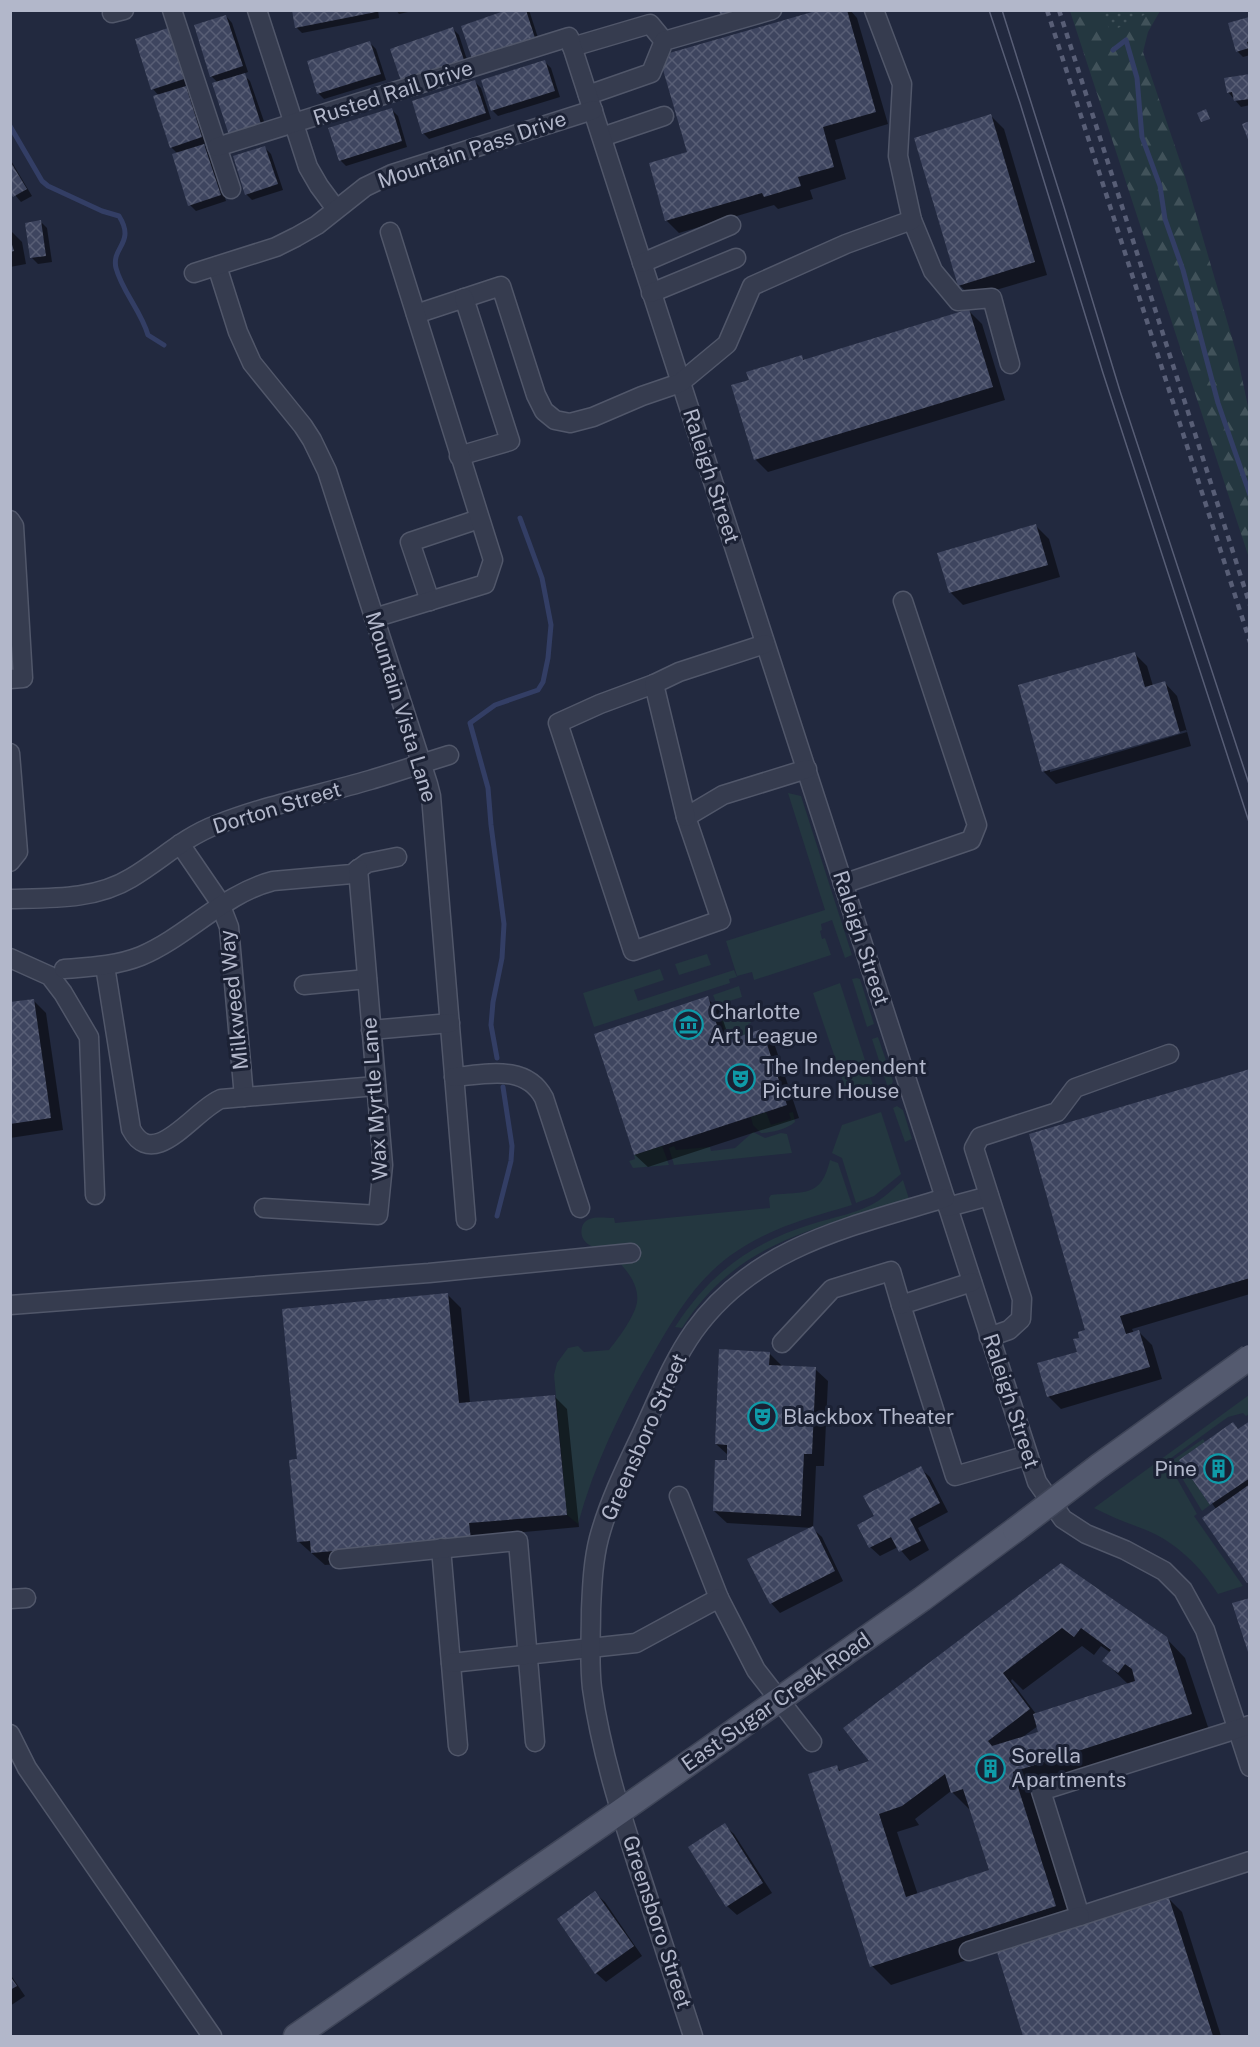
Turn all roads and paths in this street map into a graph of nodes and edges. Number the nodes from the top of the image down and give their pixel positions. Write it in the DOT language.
graph roads {
  1 [pos="172,10"];
  2 [pos="257,10"];
  3 [pos="772,10"];
  4 [pos="874,10"];
  5 [pos="664,41"];
  6 [pos="570,42"];
  7 [pos="591,102"];
  8 [pos="664,116"];
  9 [pos="294,124"];
  10 [pos="602,137"];
  11 [pos="217,147"];
  12 [pos="231,189"];
  13 [pos="336,209"];
  14 [pos="912,220"];
  15 [pos="731,225"];
  16 [pos="390,232"];
  17 [pos="736,258"];
  18 [pos="642,263"];
  19 [pos="217,266"];
  20 [pos="194,273"];
  21 [pos="651,293"];
  22 [pos="464,298"];
  23 [pos="416,314"];
  24 [pos="1010,364"];
  25 [pos="680,383"];
  26 [pos="459,456"];
  27 [pos="479,519"];
  28 [pos="10,520"];
  29 [pos="429,601"];
  30 [pos="903,601"];
  31 [pos="374,618"];
  32 [pos="765,644"];
  33 [pos="10,679"];
  34 [pos="654,684"];
  35 [pos="10,753"];
  36 [pos="449,755"];
  37 [pos="421,764"];
  38 [pos="807,769"];
  39 [pos="686,817"];
  40 [pos="180,844"];
  41 [pos="397,857"];
  42 [pos="10,862"];
  43 [pos="358,868"];
  44 [pos="843,884"];
  45 [pos="10,899"];
  46 [pos="221,905"];
  47 [pos="11,960"];
  48 [pos="105,966"];
  49 [pos="64,969"];
  50 [pos="367,980"];
  51 [pos="304,985"];
  52 [pos="450,1023"];
  53 [pos="371,1030"];
  54 [pos="1169,1054"];
  55 [pos="454,1077"];
  56 [pos="376,1086"];
  57 [pos="244,1097"];
  58 [pos="95,1195"];
  59 [pos="989,1196"];
  60 [pos="946,1203"];
  61 [pos="264,1208"];
  62 [pos="580,1208"];
  63 [pos="466,1220"];
  64 [pos="631,1253"];
  65 [pos="972,1282"];
  66 [pos="10,1305"];
  67 [pos="901,1305"];
  68 [pos="989,1337"];
  69 [pos="782,1343"];
  70 [pos="1250,1357"];
  71 [pos="1028,1455"];
  72 [pos="680,1496"];
  73 [pos="441,1548"];
  74 [pos="339,1558"];
  75 [pos="719,1598"];
  76 [pos="590,1648"];
  77 [pos="528,1656"];
  78 [pos="451,1663"];
  79 [pos="779,1700"];
  80 [pos="1243,1727"];
  81 [pos="10,1734"];
  82 [pos="535,1742"];
  83 [pos="812,1742"];
  84 [pos="458,1746"];
  85 [pos="1250,1767"];
  86 [pos="621,1811"];
  87 [pos="1250,1861"];
  88 [pos="1080,1916"];
  89 [pos="969,1951"];
  90 [pos="212,2037"];
  91 [pos="296,2037"];
  92 [pos="693,2037"];
  1 -- 11 [label="street"];
  2 -- 9 [label="street"];
  3 -- 5 [label="street"];
  4 -- 14 [label="street"];
  5 -- 6 [label="street, Rusted Rail Drive"];
  5 -- 7 [label="street, Mountain Pass Drive"];
  6 -- 7 [label="street, Raleigh Street"];
  6 -- 9 [label="street, Rusted Rail Drive"];
  7 -- 10 [label="street, Raleigh Street"];
  7 -- 13 [label="street, Mountain Pass Drive"];
  8 -- 10 [label="street"];
  9 -- 11 [label="street, Rusted Rail Drive"];
  9 -- 13 [label="street"];
  10 -- 18 [label="street, Raleigh Street"];
  11 -- 12 [label="street"];
  13 -- 19 [label="street, Mountain Pass Drive"];
  14 -- 24 [label="street"];
  14 -- 25 [label="street"];
  15 -- 18 [label="street"];
  16 -- 23 [label="street"];
  17 -- 21 [label="street"];
  18 -- 21 [label="street, Raleigh Street"];
  19 -- 20 [label="street, Mountain Pass Drive"];
  19 -- 31 [label="street, Mountain Vista Lane"];
  21 -- 25 [label="street, Raleigh Street"];
  22 -- 23 [label="street"];
  22 -- 25 [label="street"];
  22 -- 26 [label="street"];
  23 -- 26 [label="street"];
  25 -- 32 [label="street, Raleigh Street"];
  26 -- 27 [label="street"];
  27 -- 29 [label="street"];
  27 -- 29 [label="street"];
  28 -- 33 [label="street"];
  29 -- 31 [label="street"];
  30 -- 44 [label="street"];
  31 -- 37 [label="street, Mountain Vista Lane"];
  32 -- 34 [label="street"];
  32 -- 38 [label="street, Raleigh Street"];
  34 -- 39 [label="street"];
  34 -- 39 [label="street"];
  35 -- 42 [label="street"];
  36 -- 37 [label="street, Dorton Street"];
  37 -- 40 [label="street, Dorton Street"];
  37 -- 52 [label="street, Mountain Vista Lane"];
  38 -- 39 [label="street"];
  38 -- 44 [label="street, Raleigh Street"];
  40 -- 45 [label="street, Dorton Street"];
  40 -- 46 [label="street, Milkweed Way"];
  41 -- 43 [label="street"];
  43 -- 46 [label="street"];
  43 -- 50 [label="street, Wax Myrtle Lane"];
  44 -- 60 [label="street, Raleigh Street"];
  46 -- 48 [label="street"];
  46 -- 57 [label="street, Milkweed Way"];
  47 -- 58 [label="street"];
  48 -- 49 [label="street"];
  48 -- 57 [label="street"];
  50 -- 51 [label="street"];
  50 -- 53 [label="street, Wax Myrtle Lane"];
  52 -- 53 [label="street"];
  52 -- 55 [label="street, Mountain Vista Lane"];
  53 -- 56 [label="street, Wax Myrtle Lane"];
  54 -- 59 [label="street"];
  55 -- 62 [label="street"];
  55 -- 63 [label="street, Mountain Vista Lane"];
  56 -- 57 [label="street"];
  56 -- 61 [label="street, Wax Myrtle Lane"];
  59 -- 60 [label="street, Greensboro Street"];
  59 -- 68 [label="street"];
  60 -- 65 [label="street, Raleigh Street"];
  60 -- 76 [label="street, Greensboro Street"];
  64 -- 66 [label="street"];
  65 -- 67 [label="street"];
  65 -- 68 [label="street, Raleigh Street"];
  67 -- 69 [label="street"];
  67 -- 71 [label="street"];
  68 -- 71 [label="street, Raleigh Street"];
  70 -- 79 [label="main road, East Sugar Creek Road, bridge"];
  71 -- 80 [label="street, Raleigh Street"];
  72 -- 75 [label="street"];
  73 -- 74 [label="street"];
  73 -- 77 [label="street"];
  73 -- 78 [label="street"];
  75 -- 76 [label="street"];
  75 -- 79 [label="street"];
  76 -- 77 [label="street"];
  76 -- 86 [label="street, Greensboro Street"];
  77 -- 78 [label="street"];
  77 -- 82 [label="street"];
  78 -- 84 [label="street"];
  79 -- 83 [label="street"];
  79 -- 86 [label="main road, East Sugar Creek Road"];
  80 -- 85 [label="street, Raleigh Street"];
  80 -- 88 [label="street"];
  81 -- 90 [label="street"];
  86 -- 91 [label="main road, East Sugar Creek Road"];
  86 -- 92 [label="street, Greensboro Street"];
  87 -- 88 [label="street"];
  88 -- 89 [label="street"];
}
